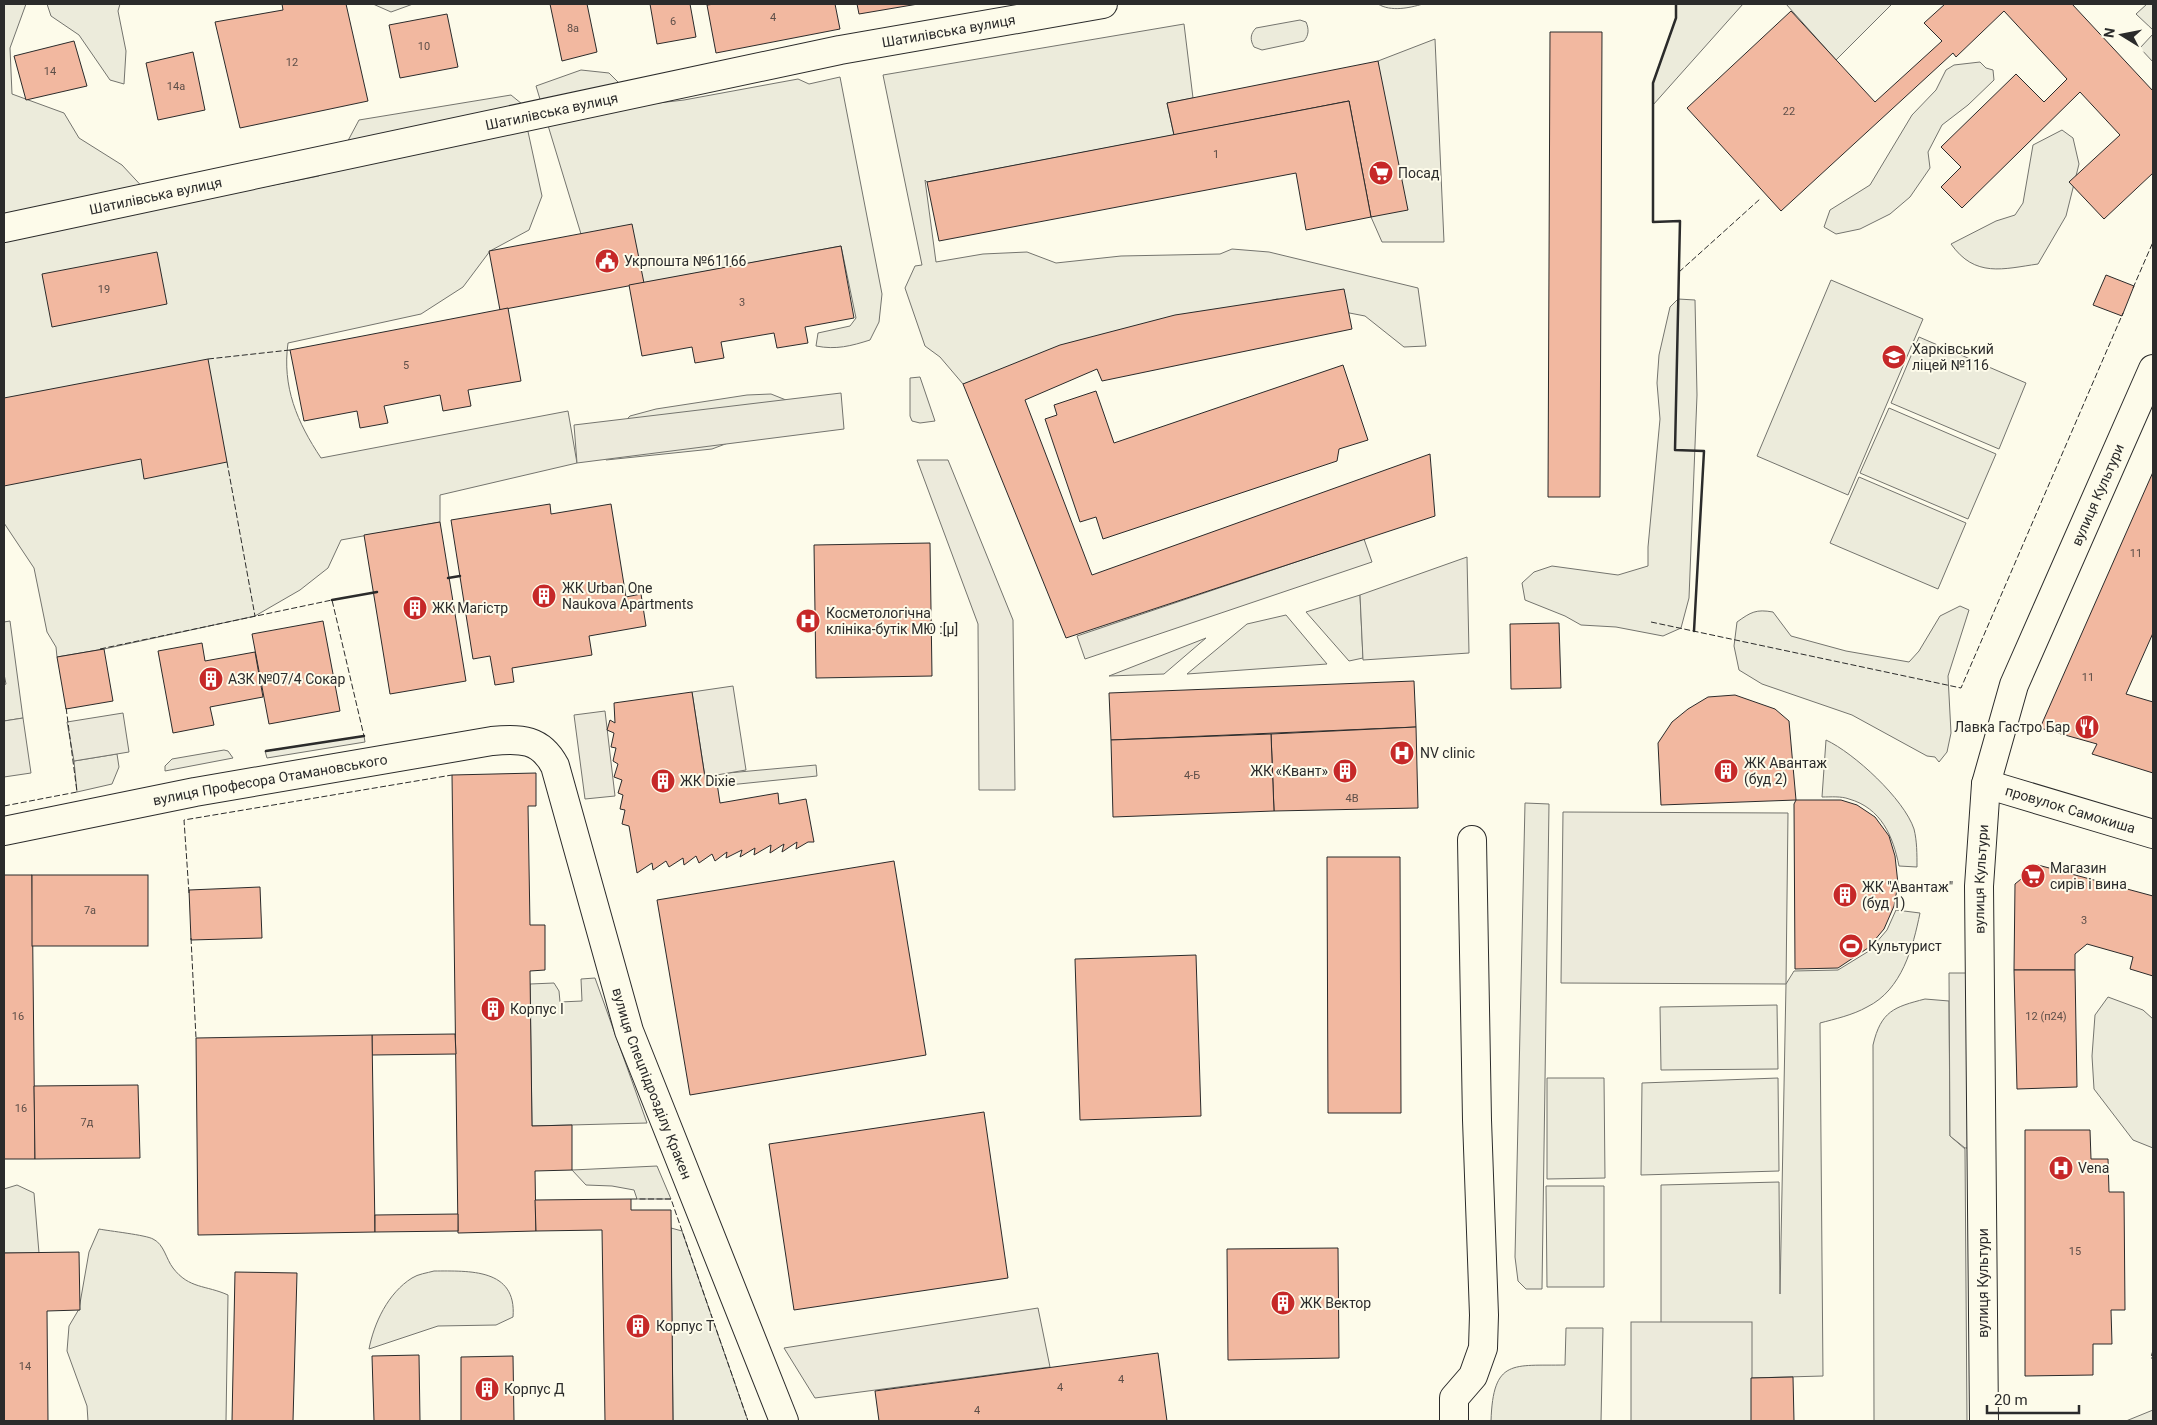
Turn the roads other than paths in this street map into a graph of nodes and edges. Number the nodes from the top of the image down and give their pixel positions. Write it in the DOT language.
graph roads {
  1 [pos="1103,4"];
  2 [pos="4,228"];
  3 [pos="2153,369"];
  4 [pos="538,744"];
  5 [pos="1986,784"];
  6 [pos="4,831"];
  7 [pos="2153,834"];
  8 [pos="1472,840"];
  9 [pos="784,1421"];
  10 [pos="1454,1421"];
  11 [pos="1984,1421"];
  1 -- 2 [label="street, Шатилівська вулиця"];
  3 -- 5 [label="street, вулиця Культури"];
  4 -- 6 [label="street, вулиця Професора Отамановського"];
  4 -- 9 [label="street, вулиця Спецпідрозділу Кракен"];
  5 -- 7 [label="street, провулок Самокиша"];
  5 -- 11 [label="street, вулиця Культури"];
  8 -- 10 [label="street"];
}
